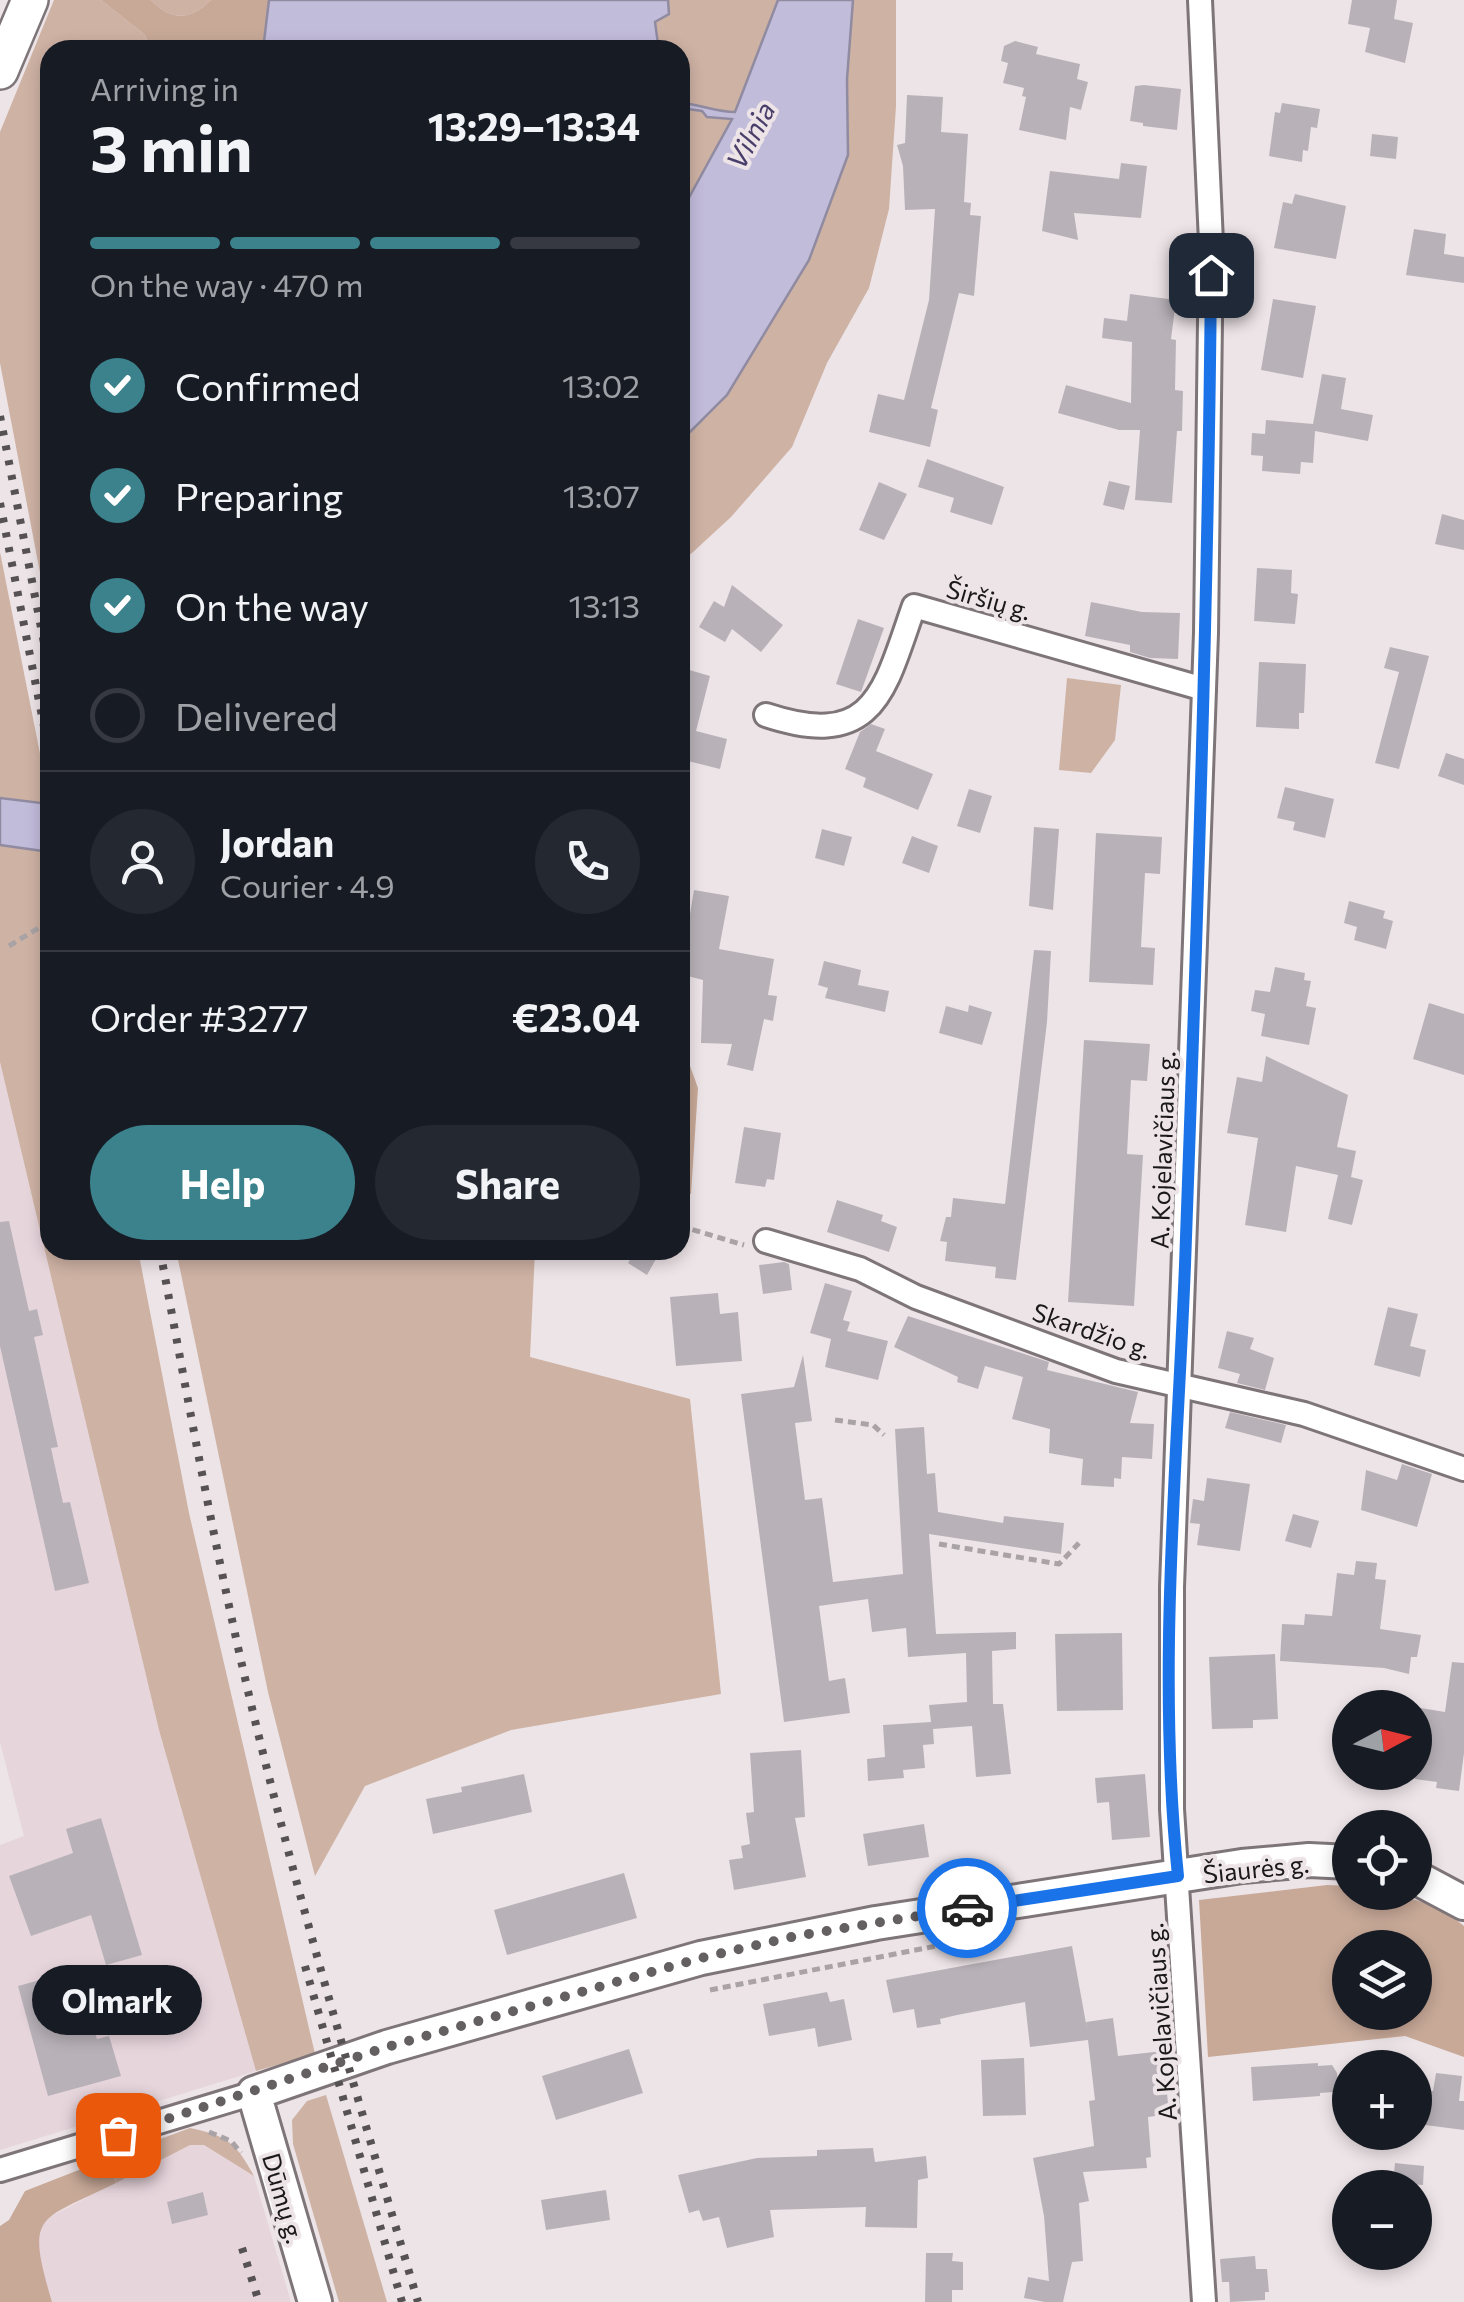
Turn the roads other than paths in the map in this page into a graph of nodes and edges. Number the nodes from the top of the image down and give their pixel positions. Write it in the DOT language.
graph roads {
  1 [pos="30,0"];
  2 [pos="1200,0"];
  3 [pos="0,71"];
  4 [pos="1204,689"];
  5 [pos="766,715"];
  6 [pos="756,1243"];
  7 [pos="1180,1388"];
  8 [pos="1464,1469"];
  9 [pos="1332,1861"];
  10 [pos="1178,1876"];
  11 [pos="1432,1886"];
  12 [pos="1464,1903"];
  13 [pos="254,2093"];
  14 [pos="0,2170"];
  15 [pos="315,2302"];
  16 [pos="1204,2302"];
  1 -- 3 [label="main road"];
  2 -- 4 [label="street, A. Kojelavičiaus g."];
  4 -- 5 [label="street, Širšių g."];
  4 -- 7 [label="street, A. Kojelavičiaus g."];
  6 -- 7 [label="street, Skardžio g."];
  7 -- 8 [label="street, Skardžio g."];
  7 -- 10 [label="street, A. Kojelavičiaus g."];
  9 -- 10 [label="main road, Šiaurės g."];
  10 -- 13 [label="main road, Šiaurės g."];
  10 -- 16 [label="street, A. Kojelavičiaus g."];
  11 -- 12 [label="main road"];
  13 -- 14 [label="street, Šiaurės g."];
  13 -- 15 [label="main road, Dūmų g."];
}
